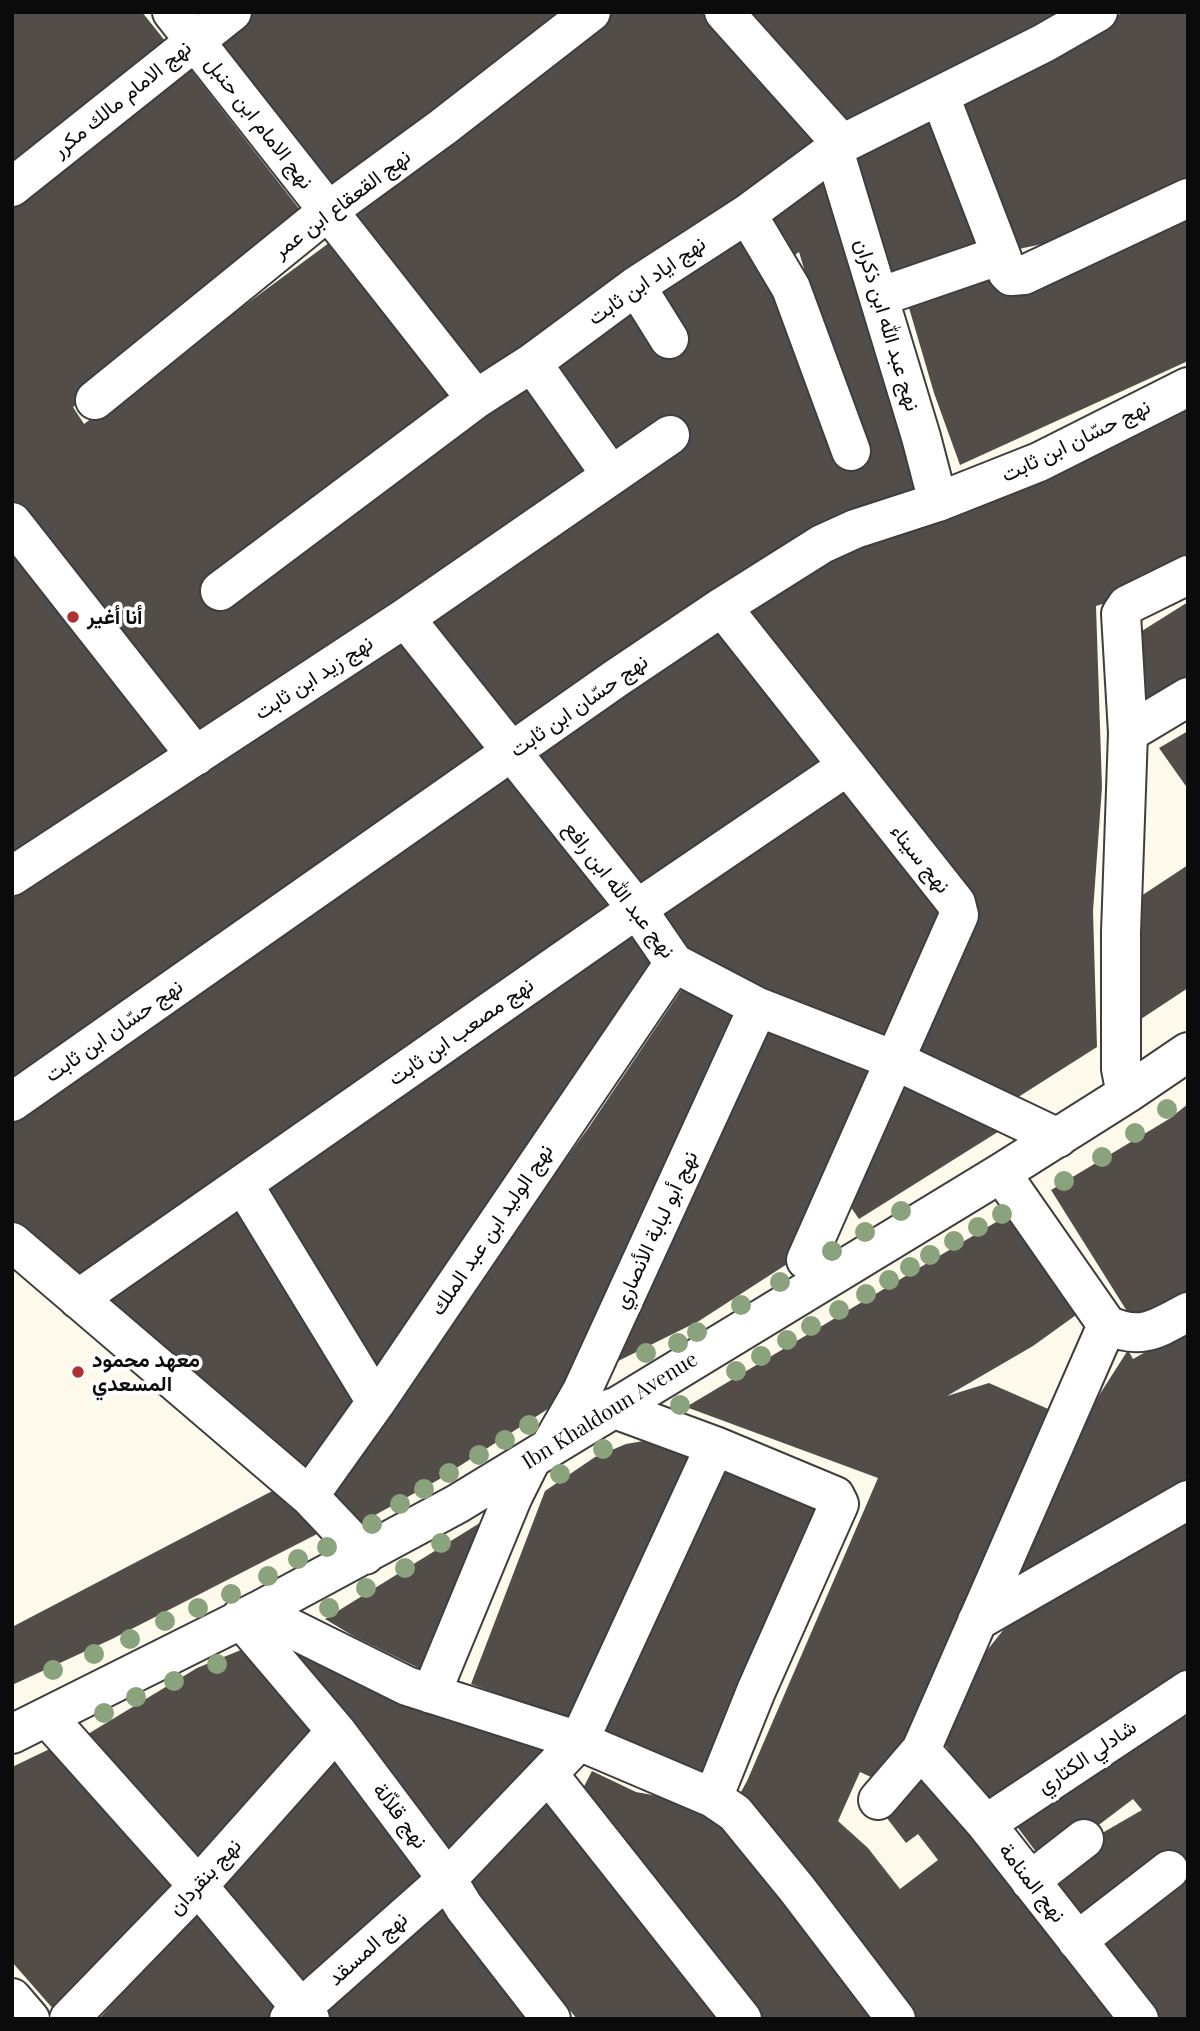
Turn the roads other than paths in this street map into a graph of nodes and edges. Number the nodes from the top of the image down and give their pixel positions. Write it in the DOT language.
graph roads {
  1 [pos="232,12"];
  2 [pos="591,12"];
  3 [pos="724,12"];
  4 [pos="1088,15"];
  5 [pos="183,26"];
  6 [pos="940,96"];
  7 [pos="838,147"];
  8 [pos="12,187"];
  9 [pos="1188,198"];
  10 [pos="328,211"];
  11 [pos="747,214"];
  12 [pos="1001,255"];
  13 [pos="636,286"];
  14 [pos="879,297"];
  15 [pos="669,339"];
  16 [pos="532,363"];
  17 [pos="1188,387"];
  18 [pos="476,399"];
  19 [pos="95,400"];
  20 [pos="670,435"];
  21 [pos="851,451"];
  22 [pos="611,475"];
  23 [pos="938,502"];
  24 [pos="12,522"];
  25 [pos="1188,575"];
  26 [pos="220,591"];
  27 [pos="722,607"];
  28 [pos="405,618"];
  29 [pos="1188,697"];
  30 [pos="1128,733"];
  31 [pos="512,753"];
  32 [pos="196,756"];
  33 [pos="846,767"];
  34 [pos="12,876"];
  35 [pos="636,909"];
  36 [pos="674,963"];
  37 [pos="758,1007"];
  38 [pos="1188,1052"];
  39 [pos="894,1060"];
  40 [pos="1126,1094"];
  41 [pos="12,1102"];
  42 [pos="1058,1138"];
  43 [pos="1001,1173"];
  44 [pos="243,1184"];
  45 [pos="12,1242"];
  46 [pos="806,1260"];
  47 [pos="78,1299"];
  48 [pos="1188,1312"];
  49 [pos="1107,1325"];
  50 [pos="376,1402"];
  51 [pos="612,1408"];
  52 [pos="715,1446"];
  53 [pos="539,1456"];
  54 [pos="309,1496"];
  55 [pos="1188,1500"];
  56 [pos="365,1555"];
  57 [pos="251,1614"];
  58 [pos="977,1621"];
  59 [pos="430,1694"];
  60 [pos="1184,1699"];
  61 [pos="47,1717"];
  62 [pos="336,1731"];
  63 [pos="12,1734"];
  64 [pos="579,1741"];
  65 [pos="921,1750"];
  66 [pos="549,1775"];
  67 [pos="713,1798"];
  68 [pos="878,1800"];
  69 [pos="986,1824"];
  70 [pos="1084,1839"];
  71 [pos="1169,1870"];
  72 [pos="447,1879"];
  73 [pos="1030,1881"];
  74 [pos="198,1886"];
  75 [pos="1077,1941"];
  76 [pos="12,1998"];
  77 [pos="300,2015"];
  78 [pos="30,2019"];
  79 [pos="69,2019"];
  80 [pos="551,2019"];
  81 [pos="742,2019"];
  82 [pos="896,2019"];
  83 [pos="1139,2019"];
  1 -- 5 [label="street, نهج الامام مالك مكرر"];
  2 -- 10 [label="street, نهج القعقاع ابن عمر"];
  3 -- 7 [label="street"];
  4 -- 6 [label="street, نهج اياد ابن ثابت"];
  5 -- 8 [label="street, نهج الامام مالك مكرر"];
  5 -- 10 [label="street, نهج الامام ابن حنبل"];
  6 -- 7 [label="street, نهج اياد ابن ثابت"];
  6 -- 12 [label="street"];
  7 -- 11 [label="street, نهج اياد ابن ثابت"];
  7 -- 14 [label="street, نهج عبد الله ابن ذكران"];
  9 -- 12 [label="street"];
  10 -- 18 [label="street, نهج الامام ابن حنبل"];
  10 -- 19 [label="street, نهج القعقاع ابن عمر"];
  11 -- 13 [label="street, نهج اياد ابن ثابت"];
  11 -- 21 [label="street"];
  12 -- 14 [label="street"];
  13 -- 15 [label="street"];
  13 -- 16 [label="street, نهج اياد ابن ثابت"];
  14 -- 23 [label="street, نهج عبد الله ابن ذكران"];
  16 -- 18 [label="street, نهج اياد ابن ثابت"];
  16 -- 22 [label="street"];
  17 -- 23 [label="street, نهج حسّان ابن ثابت"];
  18 -- 26 [label="street, نهج اياد ابن ثابت"];
  20 -- 22 [label="street, نهج زيد ابن ثابت"];
  22 -- 28 [label="street, نهج زيد ابن ثابت"];
  23 -- 27 [label="street, نهج حسّان ابن ثابت"];
  24 -- 32 [label="street"];
  25 -- 30 [label="street"];
  27 -- 31 [label="street, نهج حسّان ابن ثابت"];
  27 -- 33 [label="street, نهج سيناء"];
  28 -- 31 [label="street, نهج عبد الله ابن رافع"];
  28 -- 32 [label="street, نهج زيد ابن ثابت"];
  29 -- 30 [label="street"];
  30 -- 40 [label="street"];
  31 -- 35 [label="street, نهج عبد الله ابن رافع"];
  31 -- 41 [label="street, نهج حسّان ابن ثابت"];
  32 -- 34 [label="street, نهج زيد ابن ثابت"];
  33 -- 35 [label="street, نهج مصعب ابن ثابت"];
  33 -- 39 [label="street, نهج سيناء"];
  35 -- 36 [label="street, نهج عبد الله ابن رافع"];
  35 -- 44 [label="street, نهج مصعب ابن ثابت"];
  36 -- 37 [label="street, نهج عبد الله ابن رافع"];
  36 -- 50 [label="street, نهج الوليد ابن عبد الملك"];
  37 -- 39 [label="street, نهج عبد الله ابن رافع"];
  37 -- 53 [label="street, نهج أبو لبابة الأنصاري"];
  38 -- 40 [label="street, Ibn Khaldoun Avenue"];
  39 -- 42 [label="street, نهج عبد الله ابن رافع"];
  39 -- 46 [label="street, نهج سيناء"];
  40 -- 42 [label="street, Ibn Khaldoun Avenue"];
  42 -- 43 [label="street, Ibn Khaldoun Avenue"];
  43 -- 49 [label="street"];
  43 -- 51 [label="street, Ibn Khaldoun Avenue"];
  44 -- 47 [label="street, نهج مصعب ابن ثابت"];
  44 -- 50 [label="street"];
  45 -- 47 [label="street"];
  47 -- 54 [label="street"];
  48 -- 49 [label="street"];
  49 -- 58 [label="street"];
  50 -- 54 [label="street, نهج الوليد ابن عبد الملك"];
  51 -- 52 [label="street"];
  51 -- 53 [label="street, Ibn Khaldoun Avenue"];
  52 -- 64 [label="street, نهج المسقد"];
  52 -- 67 [label="street"];
  53 -- 56 [label="street, Ibn Khaldoun Avenue"];
  53 -- 59 [label="street, نهج أبو لبابة الأنصاري"];
  54 -- 56 [label="street"];
  55 -- 58 [label="street"];
  56 -- 57 [label="street, Ibn Khaldoun Avenue"];
  57 -- 59 [label="street"];
  57 -- 61 [label="street, Ibn Khaldoun Avenue"];
  57 -- 62 [label="street, نهج قلاّلة"];
  58 -- 65 [label="street"];
  59 -- 64 [label="street"];
  60 -- 69 [label="street, شادلي الكتاري"];
  61 -- 63 [label="street, Ibn Khaldoun Avenue"];
  61 -- 74 [label="street"];
  62 -- 72 [label="street, نهج قلاّلة"];
  62 -- 74 [label="street, نهج بنقردان"];
  64 -- 66 [label="street, نهج المسقد"];
  64 -- 67 [label="street"];
  65 -- 68 [label="street"];
  65 -- 69 [label="street, نهج المنامة"];
  66 -- 72 [label="street, نهج المسقد"];
  66 -- 81 [label="street"];
  67 -- 82 [label="street"];
  69 -- 73 [label="street, نهج المنامة"];
  70 -- 73 [label="street"];
  71 -- 75 [label="street"];
  72 -- 77 [label="street, نهج المسقد"];
  72 -- 80 [label="street, نهج قلاّلة"];
  73 -- 75 [label="street, نهج المنامة"];
  74 -- 77 [label="street"];
  74 -- 79 [label="street, نهج بنقردان"];
  75 -- 83 [label="street, نهج المنامة"];
  76 -- 78 [label="street"];
}
